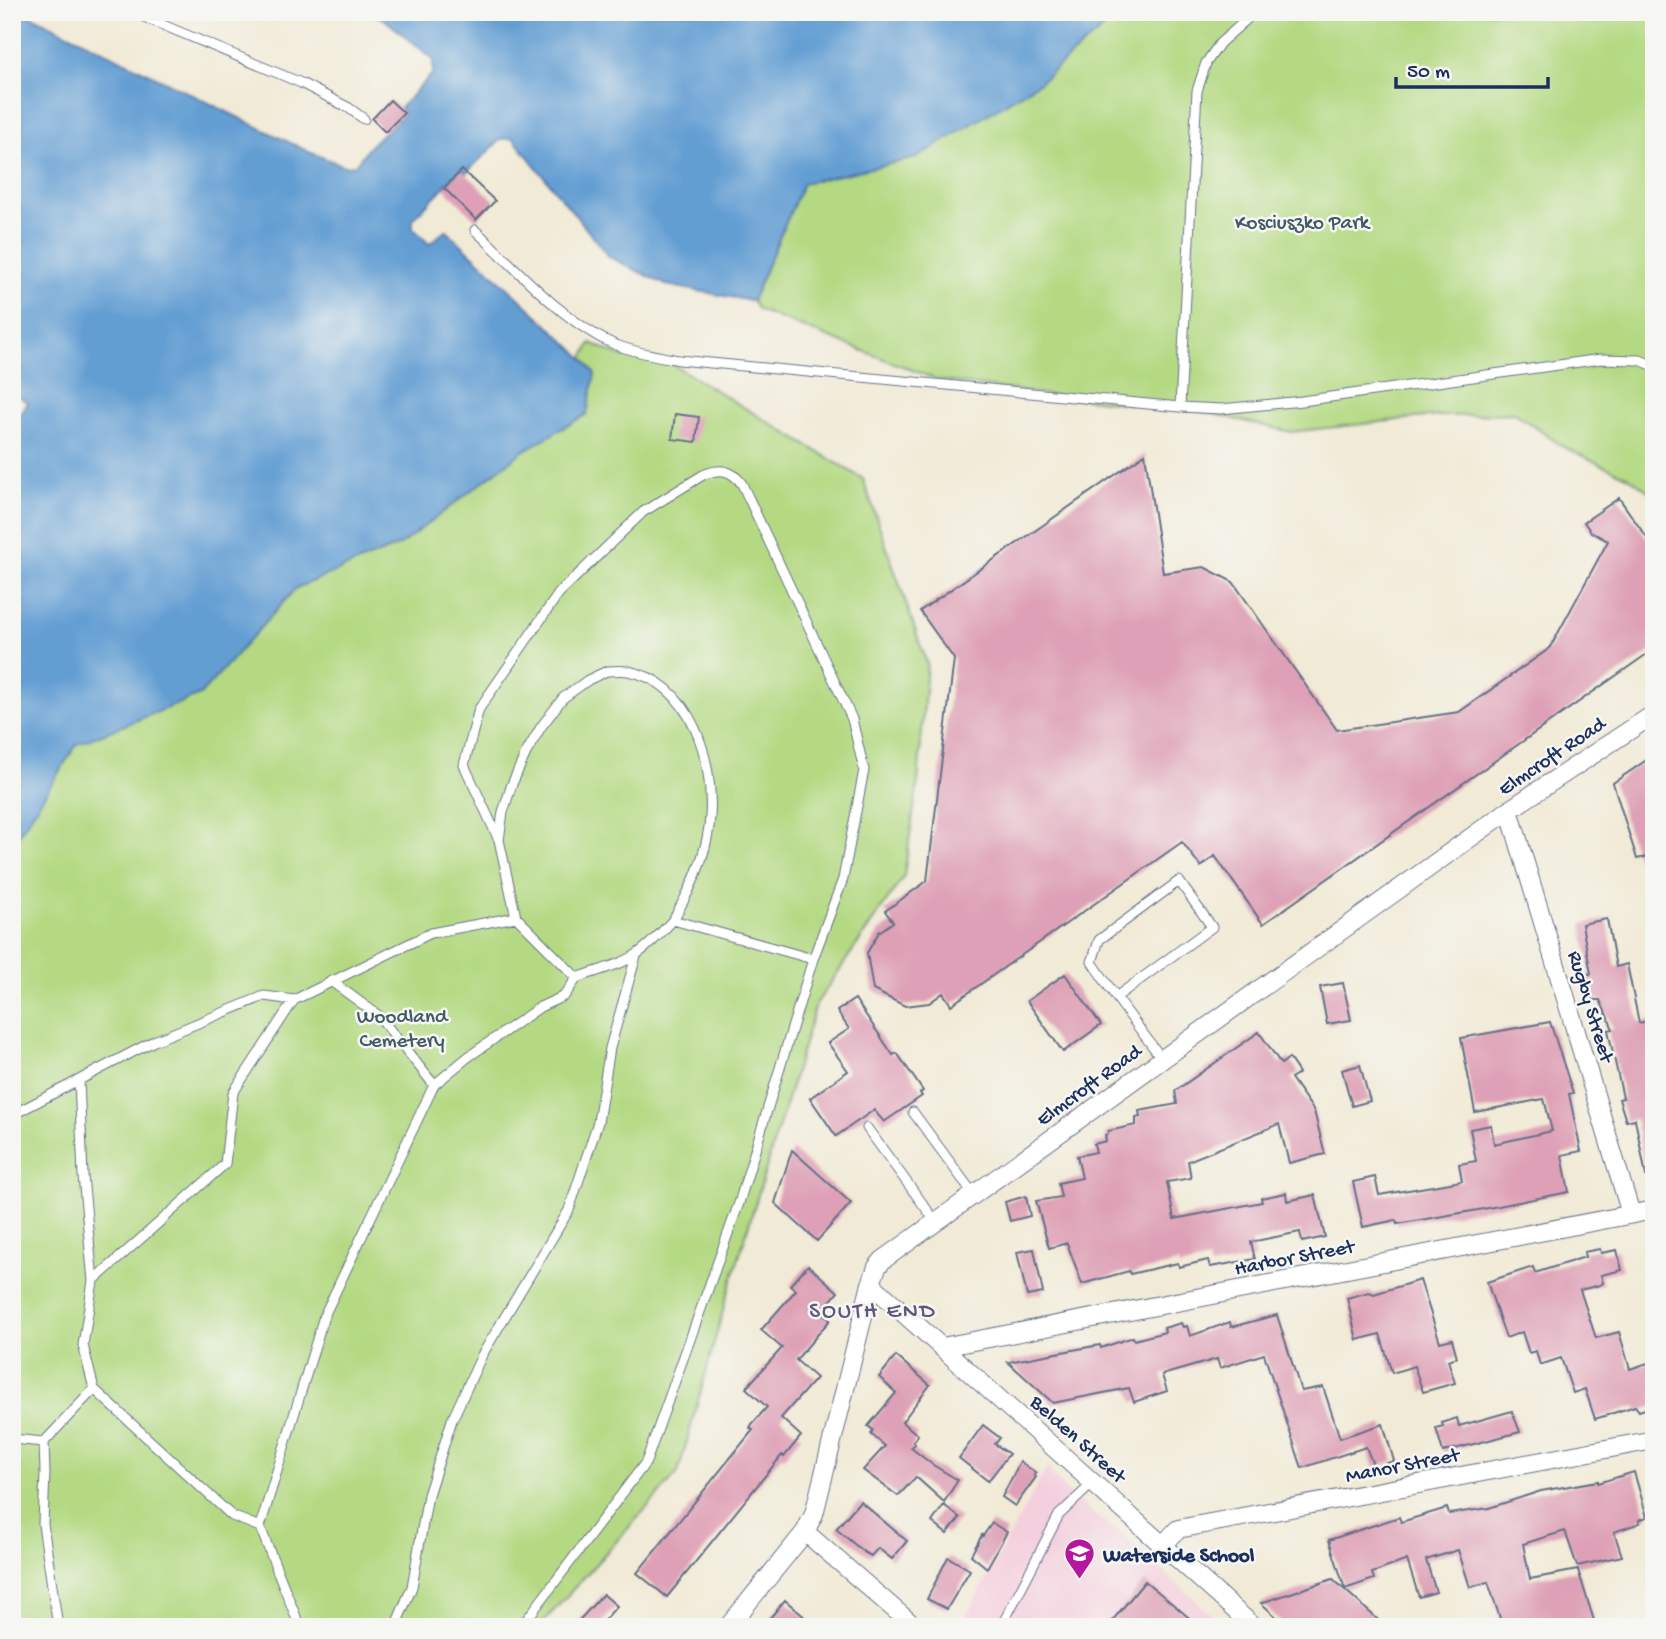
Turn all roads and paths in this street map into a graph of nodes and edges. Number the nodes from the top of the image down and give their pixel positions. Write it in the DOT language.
graph roads {
  1 [pos="132,12"];
  2 [pos="1255,12"];
  3 [pos="364,119"];
  4 [pos="475,230"];
  5 [pos="1654,366"];
  6 [pos="1180,407"];
  7 [pos="1654,714"];
  8 [pos="1508,810"];
  9 [pos="499,840"];
  10 [pos="516,917"];
  11 [pos="673,920"];
  12 [pos="636,956"];
  13 [pos="813,959"];
  14 [pos="577,978"];
  15 [pos="331,981"];
  16 [pos="1116,997"];
  17 [pos="294,1000"];
  18 [pos="1162,1059"];
  19 [pos="79,1080"];
  20 [pos="434,1086"];
  21 [pos="913,1112"];
  22 [pos="12,1115"];
  23 [pos="867,1128"];
  24 [pos="974,1195"];
  25 [pos="1654,1210"];
  26 [pos="1631,1214"];
  27 [pos="936,1222"];
  28 [pos="93,1281"];
  29 [pos="871,1284"];
  30 [pos="942,1347"];
  31 [pos="94,1389"];
  32 [pos="12,1439"];
  33 [pos="1654,1440"];
  34 [pos="44,1442"];
  35 [pos="1094,1482"];
  36 [pos="260,1527"];
  37 [pos="805,1532"];
  38 [pos="1164,1544"];
  39 [pos="58,1627"];
  40 [pos="300,1627"];
  41 [pos="395,1627"];
  42 [pos="520,1627"];
  43 [pos="728,1627"];
  44 [pos="915,1627"];
  45 [pos="1001,1627"];
  46 [pos="1254,1627"];
  1 -- 3 [label="lane"];
  2 -- 6 [label="lane"];
  4 -- 6 [label="lane"];
  5 -- 6 [label="lane"];
  7 -- 8 [label="street, Elmcroft Road"];
  8 -- 18 [label="street, Elmcroft Road"];
  8 -- 26 [label="street, Rugby Street"];
  9 -- 10 [label="lane"];
  9 -- 11 [label="lane"];
  9 -- 13 [label="lane"];
  10 -- 14 [label="lane"];
  10 -- 15 [label="lane"];
  11 -- 12 [label="lane"];
  11 -- 13 [label="lane"];
  12 -- 14 [label="lane"];
  12 -- 41 [label="lane"];
  13 -- 42 [label="lane"];
  14 -- 20 [label="lane"];
  15 -- 17 [label="lane"];
  15 -- 20 [label="lane"];
  16 -- 16 [label="lane"];
  16 -- 18 [label="lane"];
  17 -- 19 [label="lane"];
  17 -- 28 [label="lane"];
  18 -- 24 [label="street, Elmcroft Road"];
  19 -- 22 [label="lane"];
  19 -- 28 [label="lane"];
  20 -- 36 [label="lane"];
  21 -- 24 [label="lane"];
  23 -- 27 [label="lane"];
  24 -- 27 [label="street, Elmcroft Road"];
  25 -- 26 [label="street, Harbor Street"];
  26 -- 30 [label="street, Harbor Street"];
  27 -- 29 [label="street, Elmcroft Road"];
  28 -- 31 [label="lane"];
  29 -- 30 [label="street, Belden Street"];
  29 -- 37 [label="street, Elmcroft Road"];
  30 -- 35 [label="street, Belden Street"];
  31 -- 34 [label="lane"];
  31 -- 36 [label="lane"];
  32 -- 34 [label="lane"];
  33 -- 38 [label="street, Manor Street"];
  34 -- 39 [label="lane"];
  35 -- 38 [label="street, Belden Street"];
  35 -- 45 [label="lane"];
  36 -- 40 [label="lane"];
  37 -- 43 [label="street, Elmcroft Road"];
  37 -- 44 [label="street"];
  38 -- 46 [label="street, Belden Street"];
}
